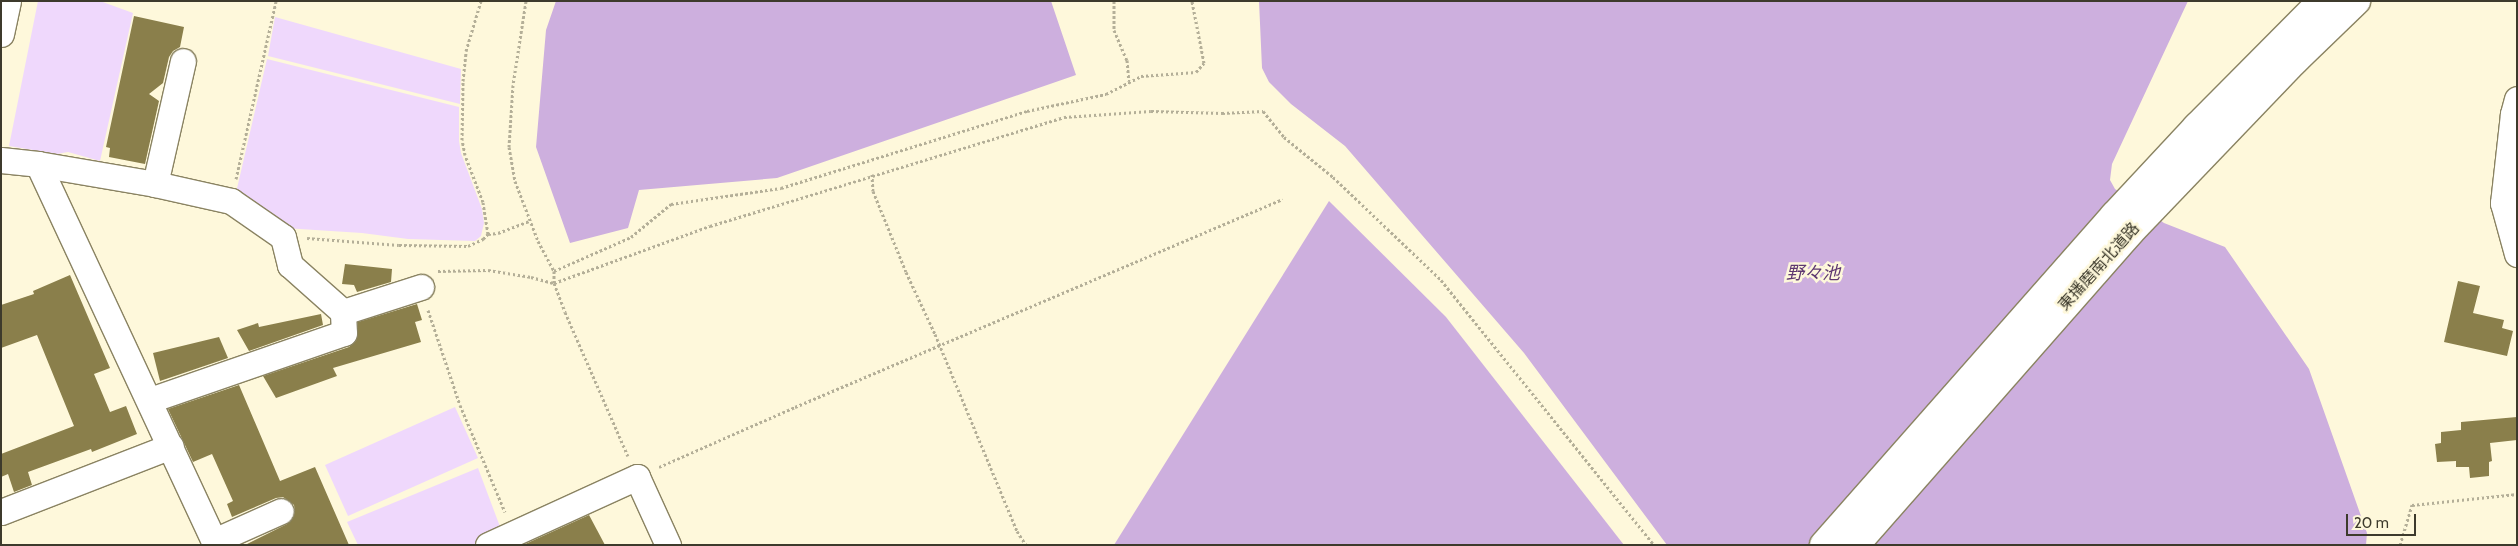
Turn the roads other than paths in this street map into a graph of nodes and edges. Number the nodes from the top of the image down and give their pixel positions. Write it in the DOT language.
graph roads {
  1 [pos="8,1"];
  2 [pos="2322,1"];
  3 [pos="2356,1"];
  4 [pos="1,34"];
  5 [pos="183,61"];
  6 [pos="2517,98"];
  7 [pos="1,160"];
  8 [pos="38,164"];
  9 [pos="155,184"];
  10 [pos="2517,254"];
  11 [pos="421,287"];
  12 [pos="343,312"];
  13 [pos="150,400"];
  14 [pos="171,446"];
  15 [pos="281,511"];
  16 [pos="1,512"];
  17 [pos="215,543"];
  18 [pos="488,545"];
  19 [pos="668,545"];
  20 [pos="1824,545"];
  21 [pos="1855,545"];
  1 -- 4 [label="street"];
  2 -- 20 [label="highway, 東播磨南北道路"];
  3 -- 21 [label="highway, 東播磨南北道路"];
  5 -- 9 [label="street"];
  6 -- 10 [label="street"];
  7 -- 8 [label="street"];
  8 -- 9 [label="street"];
  8 -- 13 [label="street"];
  9 -- 12 [label="street"];
  11 -- 12 [label="street"];
  12 -- 13 [label="street"];
  13 -- 14 [label="street"];
  14 -- 16 [label="street"];
  14 -- 17 [label="street"];
  15 -- 17 [label="street"];
  18 -- 19 [label="street"];
}
